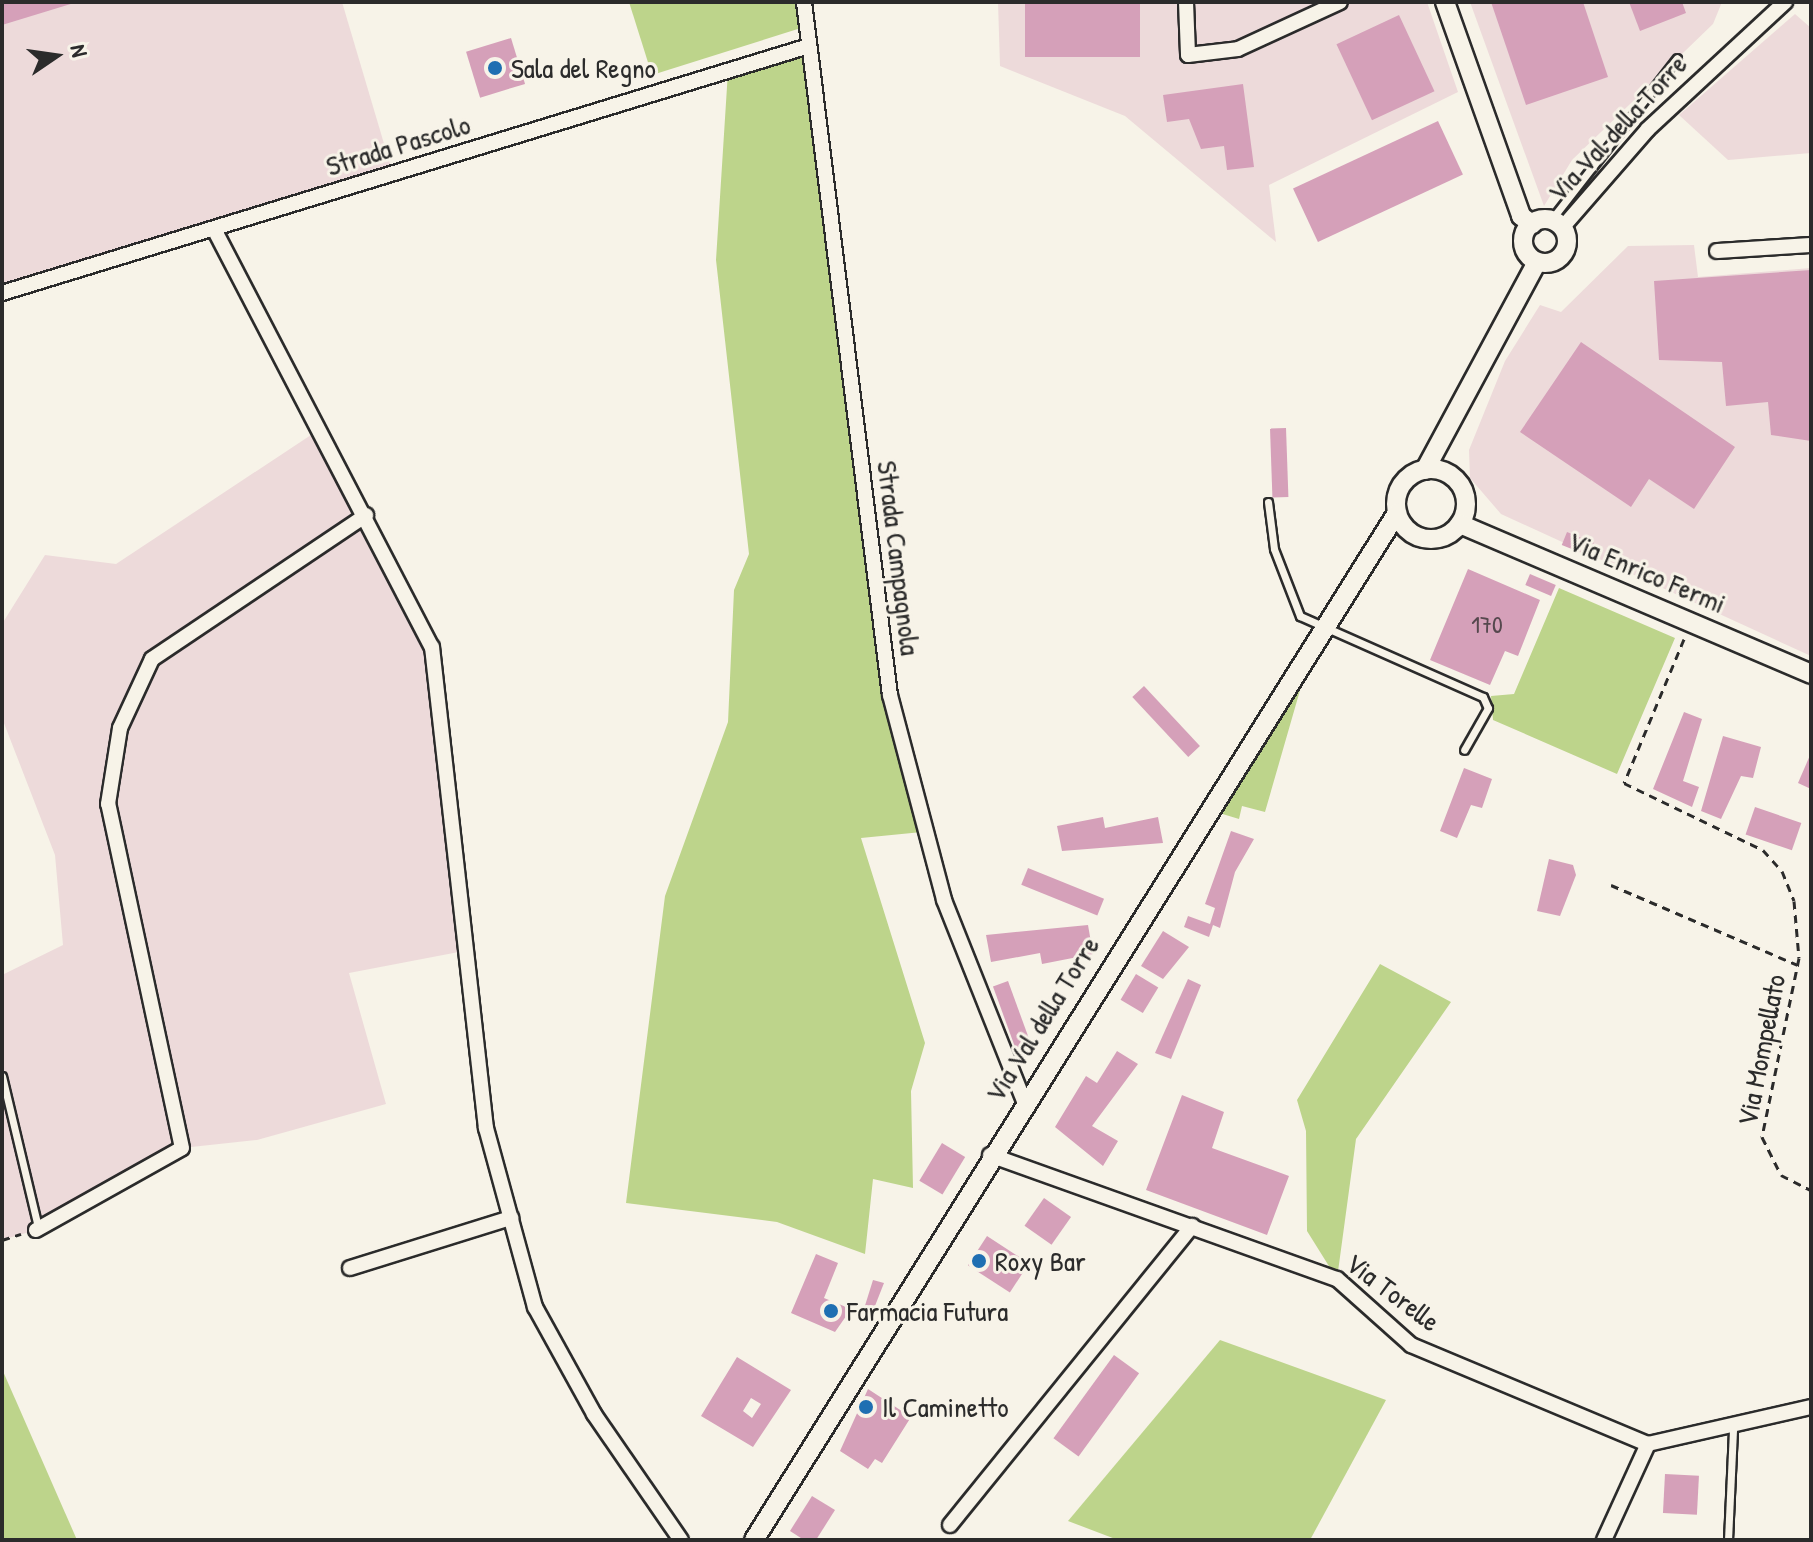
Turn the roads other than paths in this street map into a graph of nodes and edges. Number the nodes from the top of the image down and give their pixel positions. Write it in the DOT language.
graph roads {
  1 [pos="804,2"];
  2 [pos="1186,2"];
  3 [pos="1340,2"];
  4 [pos="1445,2"];
  5 [pos="1785,2"];
  6 [pos="809,46"];
  7 [pos="1677,58"];
  8 [pos="1532,224"];
  9 [pos="1557,224"];
  10 [pos="214,229"];
  11 [pos="1811,245"];
  12 [pos="1717,251"];
  13 [pos="1537,262"];
  14 [pos="2,293"];
  15 [pos="1444,434"];
  16 [pos="1425,470"];
  17 [pos="1453,477"];
  18 [pos="1268,502"];
  19 [pos="1397,513"];
  20 [pos="366,515"];
  21 [pos="1460,524"];
  22 [pos="1384,533"];
  23 [pos="1413,535"];
  24 [pos="1320,627"];
  25 [pos="1811,674"];
  26 [pos="1464,750"];
  27 [pos="2,1076"];
  28 [pos="1024,1101"];
  29 [pos="990,1155"];
  30 [pos="511,1218"];
  31 [pos="1192,1226"];
  32 [pos="37,1228"];
  33 [pos="350,1268"];
  34 [pos="1811,1407"];
  35 [pos="1733,1430"];
  36 [pos="1648,1444"];
  37 [pos="950,1525"];
  38 [pos="678,1539"];
  39 [pos="754,1540"];
  40 [pos="1604,1540"];
  41 [pos="1728,1540"];
  1 -- 6 [label="street, Strada Campagnola"];
  2 -- 3 [label="street"];
  4 -- 8 [label="street"];
  5 -- 9 [label="street, Via Val della Torre"];
  6 -- 10 [label="street, Strada Pascolo"];
  6 -- 28 [label="street, Strada Campagnola"];
  7 -- 9 [label="lane"];
  8 -- 9 [label="street"];
  8 -- 13 [label="street"];
  9 -- 13 [label="street"];
  10 -- 14 [label="street, Strada Pascolo"];
  10 -- 20 [label="street"];
  11 -- 12 [label="street"];
  13 -- 15 [label="street"];
  15 -- 16 [label="street"];
  15 -- 17 [label="street"];
  16 -- 17 [label="street"];
  16 -- 19 [label="street"];
  17 -- 21 [label="street"];
  18 -- 24 [label="lane"];
  19 -- 22 [label="street, Via Val della Torre"];
  19 -- 23 [label="street"];
  20 -- 30 [label="street"];
  20 -- 32 [label="street"];
  21 -- 23 [label="street"];
  21 -- 25 [label="street, Via Enrico Fermi"];
  22 -- 23 [label="street"];
  22 -- 24 [label="street, Via Val della Torre"];
  24 -- 26 [label="lane"];
  24 -- 28 [label="street, Via Val della Torre"];
  27 -- 32 [label="lane"];
  28 -- 29 [label="street, Via Val della Torre"];
  29 -- 31 [label="street, Via Torelle"];
  29 -- 39 [label="street, Via Val della Torre"];
  30 -- 33 [label="street"];
  30 -- 38 [label="street"];
  31 -- 36 [label="street, Via Torelle"];
  31 -- 37 [label="street"];
  34 -- 35 [label="street"];
  35 -- 36 [label="street"];
  35 -- 41 [label="lane"];
  36 -- 40 [label="street"];
}
